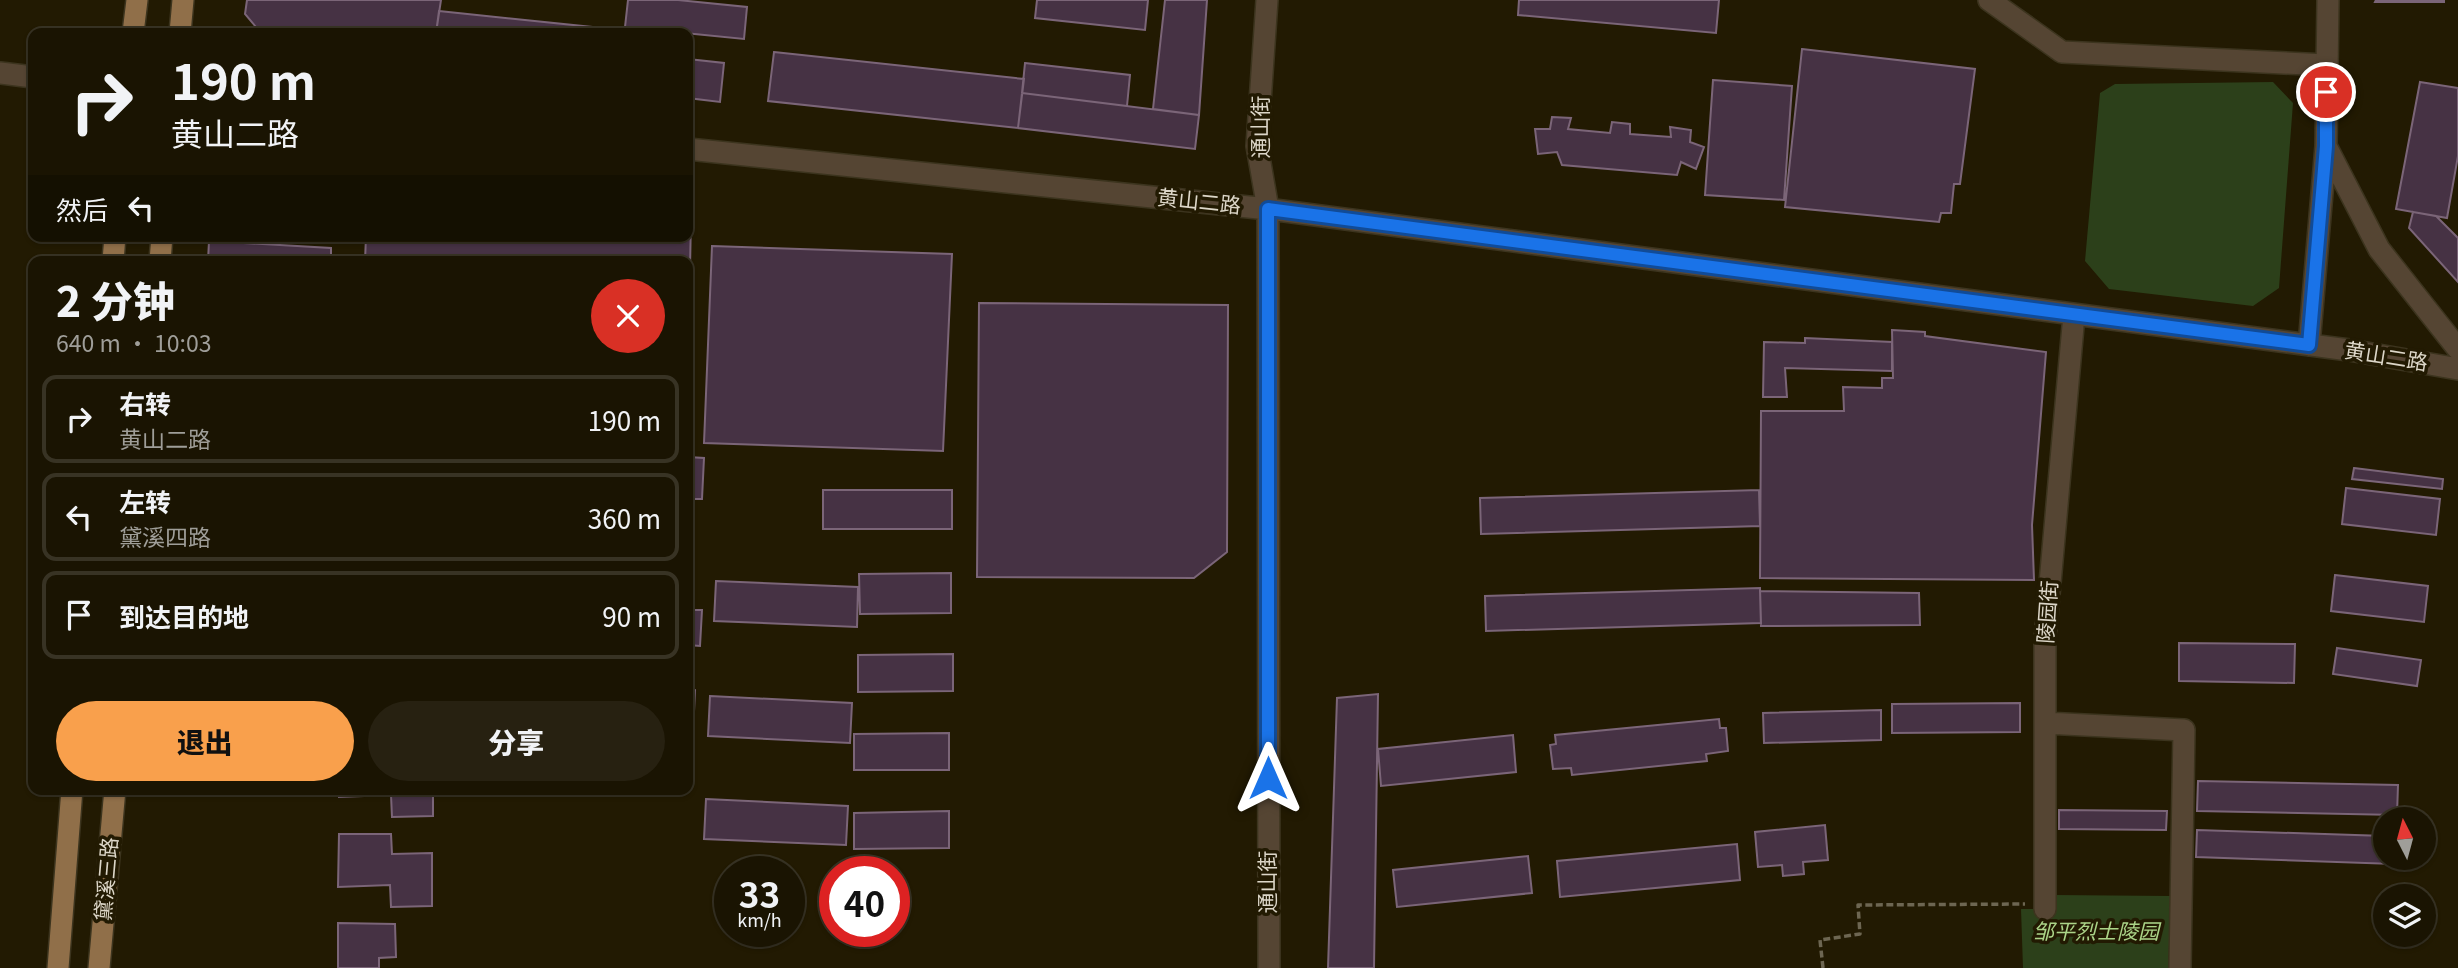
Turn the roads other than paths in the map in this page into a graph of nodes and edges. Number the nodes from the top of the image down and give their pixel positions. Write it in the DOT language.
graph roads {
  1 [pos="136,0"];
  2 [pos="183,0"];
  3 [pos="1267,0"];
  4 [pos="1989,0"];
  5 [pos="2328,0"];
  6 [pos="133,28"];
  7 [pos="180,28"];
  8 [pos="2326,65"];
  9 [pos="0,73"];
  10 [pos="28,76"];
  11 [pos="2326,146"];
  12 [pos="693,150"];
  13 [pos="1268,209"];
  14 [pos="2074,315"];
  15 [pos="2309,345"];
  16 [pos="2458,349"];
  17 [pos="2458,369"];
  18 [pos="2045,723"];
  19 [pos="72,795"];
  20 [pos="114,795"];
  21 [pos="2045,907"];
  22 [pos="58,968"];
  23 [pos="99,968"];
  24 [pos="1269,968"];
  25 [pos="2180,968"];
  1 -- 6 [label="main road"];
  2 -- 7 [label="main road"];
  3 -- 13 [label="street, 通山街"];
  4 -- 8 [label="street"];
  5 -- 8 [label="street"];
  8 -- 11 [label="street"];
  9 -- 10 [label="street"];
  11 -- 15 [label="street"];
  11 -- 16 [label="street"];
  12 -- 13 [label="street, 黄山二路"];
  13 -- 14 [label="street, 黄山二路"];
  13 -- 24 [label="street, 通山街"];
  14 -- 15 [label="street, 黄山二路"];
  14 -- 18 [label="street, 陵园街"];
  15 -- 17 [label="street, 黄山二路"];
  18 -- 21 [label="street, 陵园街"];
  18 -- 25 [label="street"];
  19 -- 22 [label="main road, 黛溪三路"];
  20 -- 23 [label="main road, 黛溪三路"];
}
